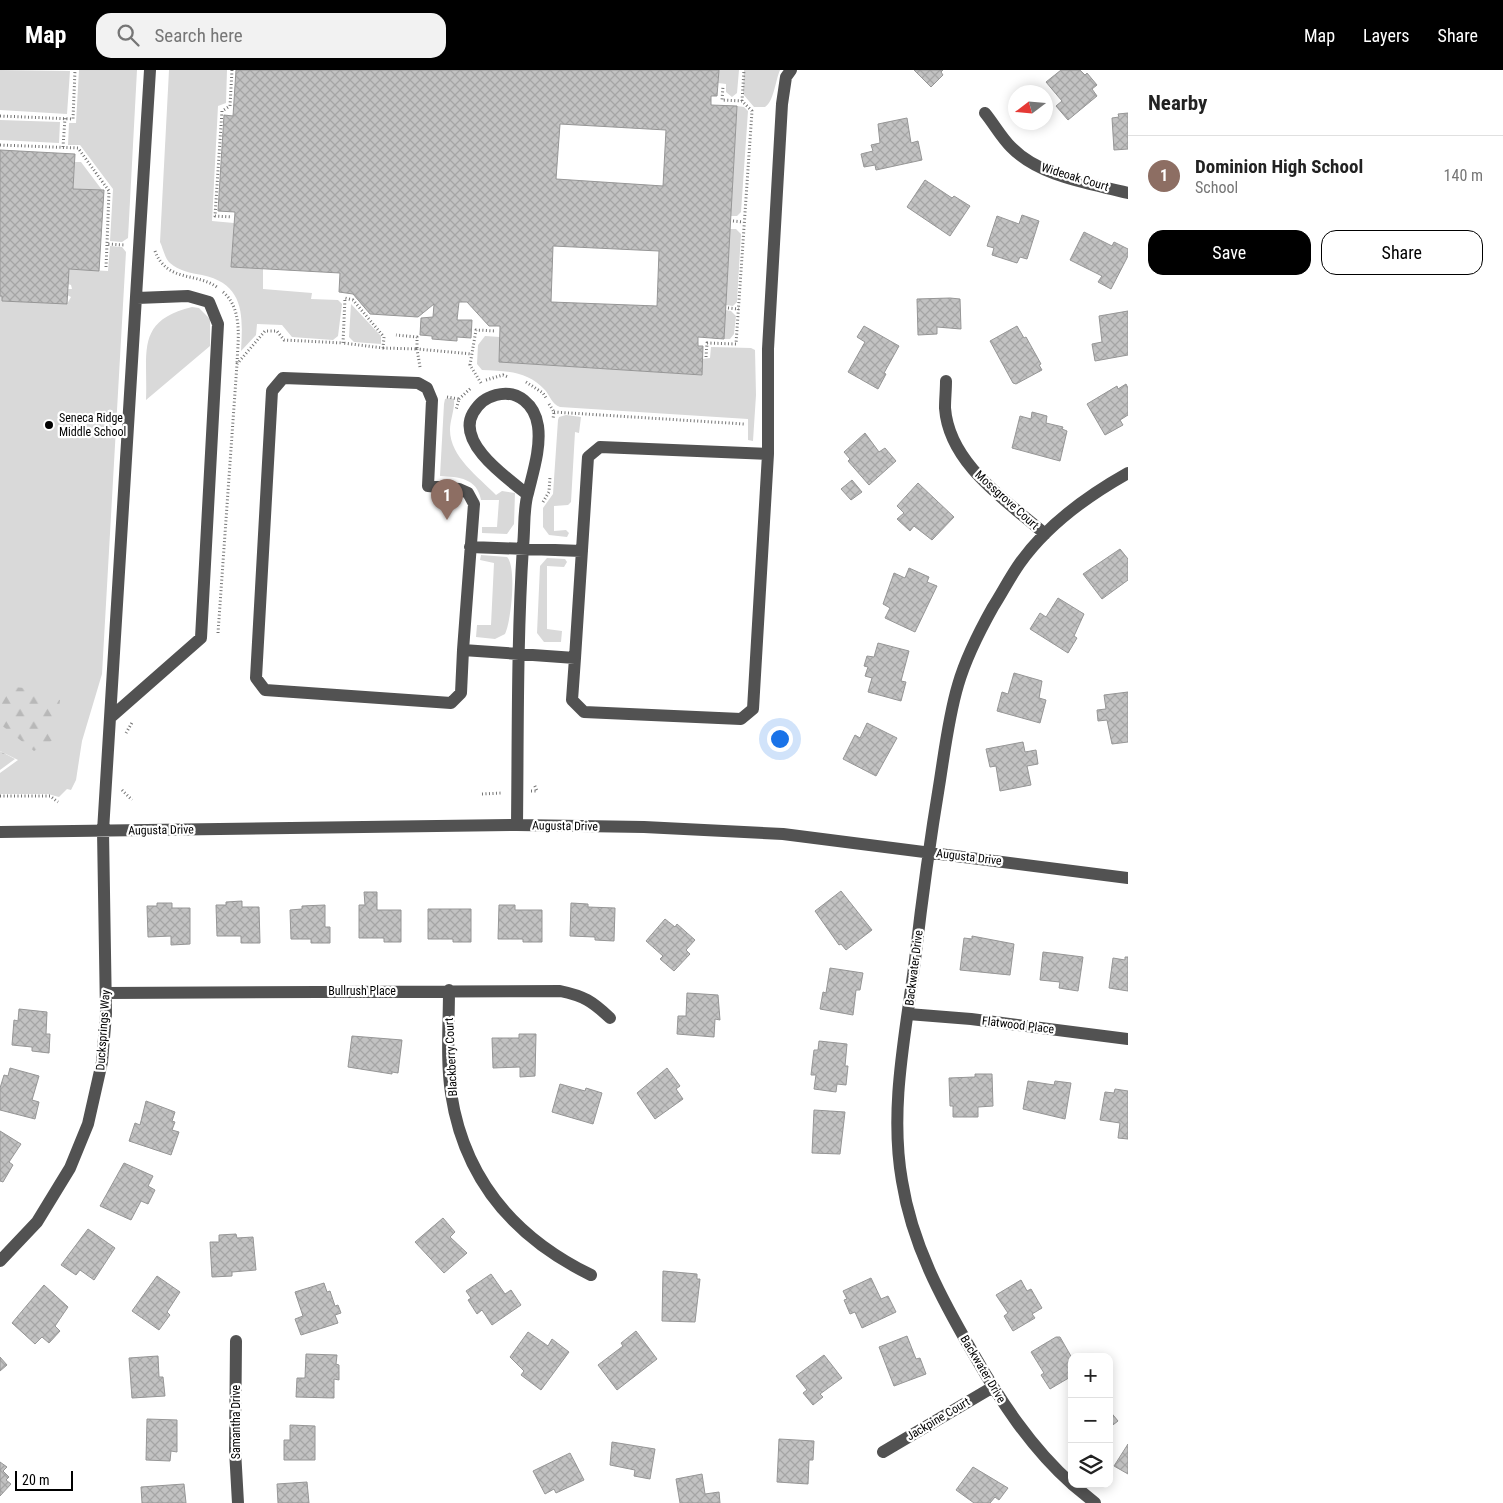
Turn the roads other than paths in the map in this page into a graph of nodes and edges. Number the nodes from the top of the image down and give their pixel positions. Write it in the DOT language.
graph roads {
  1 [pos="150,70"];
  2 [pos="791,70"];
  3 [pos="985,113"];
  4 [pos="1128,193"];
  5 [pos="137,298"];
  6 [pos="946,381"];
  7 [pos="768,454"];
  8 [pos="1128,473"];
  9 [pos="527,494"];
  10 [pos="1045,534"];
  11 [pos="470,547"];
  12 [pos="523,549"];
  13 [pos="582,551"];
  14 [pos="463,650"];
  15 [pos="520,653"];
  16 [pos="575,658"];
  17 [pos="111,717"];
  18 [pos="517,825"];
  19 [pos="104,831"];
  20 [pos="0,832"];
  21 [pos="928,852"];
  22 [pos="1128,878"];
  23 [pos="449,990"];
  24 [pos="106,992"];
  25 [pos="908,1014"];
  26 [pos="610,1018"];
  27 [pos="1128,1040"];
  28 [pos="0,1261"];
  29 [pos="591,1275"];
  30 [pos="236,1342"];
  31 [pos="993,1387"];
  32 [pos="883,1452"];
  33 [pos="1068,1480"];
  34 [pos="1077,1488"];
  35 [pos="238,1503"];
  36 [pos="1095,1503"];
  1 -- 5 [label="street, Ducksprings Way"];
  2 -- 7 [label="street"];
  3 -- 4 [label="street, Wideoak Court"];
  5 -- 17 [label="street, Ducksprings Way"];
  5 -- 17 [label="street"];
  6 -- 10 [label="street, Mossgrove Court"];
  7 -- 13 [label="street"];
  7 -- 16 [label="street"];
  8 -- 10 [label="street, Backwater Drive"];
  9 -- 9 [label="street"];
  9 -- 12 [label="street"];
  10 -- 21 [label="street, Backwater Drive"];
  11 -- 12 [label="street"];
  11 -- 14 [label="street"];
  11 -- 14 [label="street"];
  12 -- 13 [label="street"];
  12 -- 15 [label="street"];
  13 -- 16 [label="street"];
  14 -- 15 [label="street"];
  15 -- 16 [label="street"];
  15 -- 18 [label="street"];
  17 -- 19 [label="street, Ducksprings Way"];
  18 -- 19 [label="street, Augusta Drive"];
  18 -- 21 [label="street, Augusta Drive"];
  19 -- 20 [label="street, Augusta Drive"];
  19 -- 24 [label="street, Ducksprings Way"];
  21 -- 22 [label="street, Augusta Drive"];
  21 -- 25 [label="street, Backwater Drive"];
  23 -- 24 [label="street, Bullrush Place"];
  23 -- 26 [label="street, Bullrush Place"];
  23 -- 29 [label="street, Blackberry Court"];
  24 -- 28 [label="street, Ducksprings Way"];
  25 -- 27 [label="street, Flatwood Place"];
  25 -- 31 [label="street, Backwater Drive"];
  30 -- 35 [label="street, Samantha Drive"];
  31 -- 32 [label="street, Jackpine Court"];
  31 -- 33 [label="street, Backwater Drive"];
  34 -- 36 [label="street, Backwater Drive"];
}
